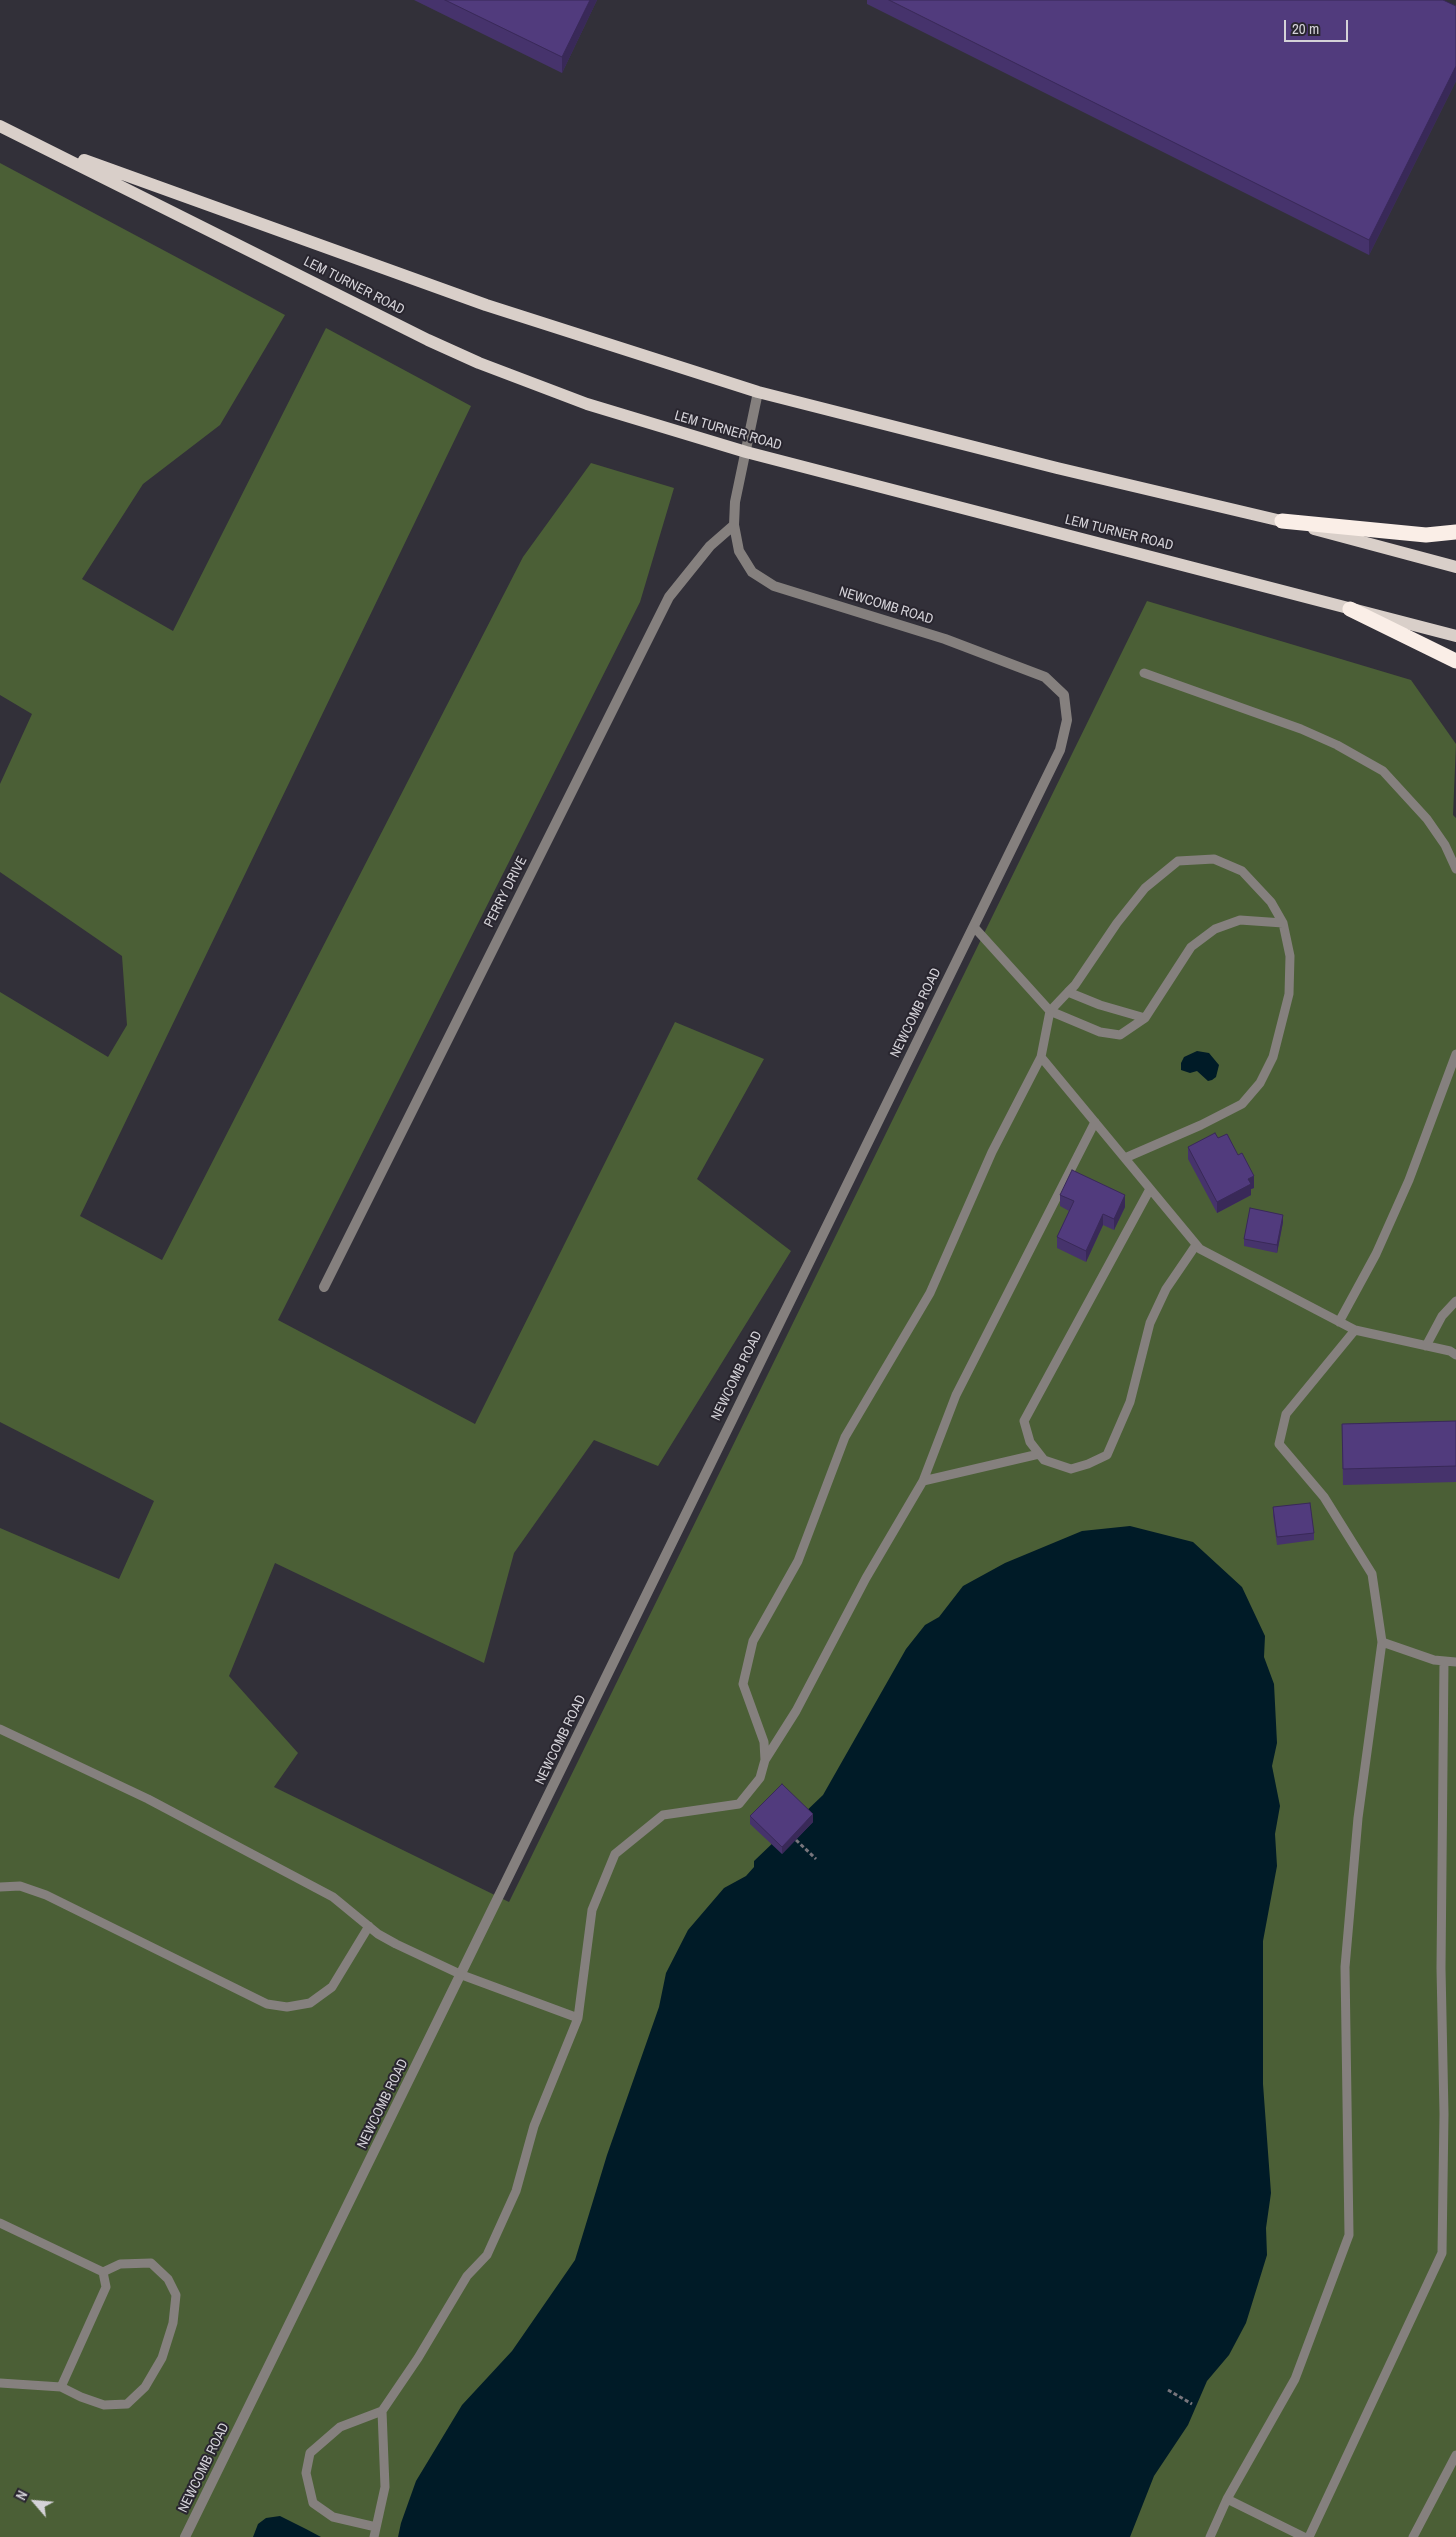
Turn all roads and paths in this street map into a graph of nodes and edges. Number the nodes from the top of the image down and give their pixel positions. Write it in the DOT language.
graph roads {
  1 [pos="0,126"];
  2 [pos="33,142"];
  3 [pos="758,392"];
  4 [pos="746,452"];
  5 [pos="1282,521"];
  6 [pos="734,525"];
  7 [pos="1456,532"];
  8 [pos="1456,567"];
  9 [pos="1350,609"];
  10 [pos="1456,636"];
  11 [pos="1456,661"];
  12 [pos="1144,673"];
  13 [pos="1456,869"];
  14 [pos="1283,923"];
  15 [pos="974,928"];
  16 [pos="1068,992"];
  17 [pos="1050,1011"];
  18 [pos="1146,1018"];
  19 [pos="1456,1054"];
  20 [pos="1041,1056"];
  21 [pos="1095,1122"];
  22 [pos="1125,1158"];
  23 [pos="1150,1190"];
  24 [pos="1196,1245"];
  25 [pos="324,1287"];
  26 [pos="1456,1301"];
  27 [pos="1340,1322"];
  28 [pos="1355,1330"];
  29 [pos="1426,1346"];
  30 [pos="1456,1355"];
  31 [pos="1039,1454"];
  32 [pos="923,1481"];
  33 [pos="1382,1642"];
  34 [pos="1444,1661"];
  35 [pos="1456,1662"];
  36 [pos="0,1729"];
  37 [pos="765,1760"];
  38 [pos="796,1840"];
  39 [pos="816,1859"];
  40 [pos="0,1887"];
  41 [pos="369,1926"];
  42 [pos="462,1975"];
  43 [pos="578,2018"];
  44 [pos="0,2223"];
  45 [pos="103,2272"];
  46 [pos="0,2383"];
  47 [pos="61,2387"];
  48 [pos="1168,2390"];
  49 [pos="1192,2404"];
  50 [pos="382,2411"];
  51 [pos="1456,2455"];
  52 [pos="1227,2499"];
  53 [pos="376,2527"];
  54 [pos="185,2537"];
  55 [pos="374,2537"];
  56 [pos="1210,2537"];
  57 [pos="1304,2537"];
  58 [pos="1309,2537"];
  59 [pos="1413,2537"];
  1 -- 2 [label="main road, LEM TURNER ROAD"];
  2 -- 3 [label="main road, LEM TURNER ROAD"];
  2 -- 4 [label="main road, LEM TURNER ROAD"];
  3 -- 4 [label="street, NEWCOMB ROAD"];
  3 -- 5 [label="main road, LEM TURNER ROAD"];
  4 -- 6 [label="street, NEWCOMB ROAD"];
  4 -- 9 [label="main road, LEM TURNER ROAD"];
  5 -- 7 [label="highway"];
  5 -- 8 [label="main road, LEM TURNER ROAD"];
  6 -- 15 [label="street, NEWCOMB ROAD"];
  6 -- 25 [label="street, PERRY DRIVE"];
  9 -- 10 [label="main road, LEM TURNER ROAD"];
  9 -- 11 [label="highway"];
  12 -- 13 [label="lane"];
  14 -- 16 [label="lane"];
  14 -- 18 [label="lane"];
  14 -- 22 [label="lane"];
  15 -- 17 [label="lane"];
  15 -- 42 [label="street, NEWCOMB ROAD"];
  16 -- 17 [label="lane"];
  16 -- 18 [label="lane"];
  17 -- 18 [label="lane"];
  17 -- 20 [label="lane"];
  19 -- 27 [label="lane"];
  20 -- 21 [label="lane"];
  20 -- 37 [label="lane"];
  21 -- 22 [label="lane"];
  21 -- 32 [label="lane"];
  22 -- 23 [label="lane"];
  23 -- 24 [label="lane"];
  23 -- 31 [label="lane"];
  24 -- 27 [label="lane"];
  24 -- 31 [label="lane"];
  26 -- 29 [label="lane"];
  27 -- 28 [label="lane"];
  28 -- 29 [label="lane"];
  28 -- 33 [label="lane"];
  29 -- 30 [label="lane"];
  31 -- 32 [label="lane"];
  32 -- 37 [label="lane"];
  33 -- 34 [label="lane"];
  33 -- 52 [label="lane"];
  34 -- 35 [label="lane"];
  34 -- 58 [label="lane"];
  36 -- 41 [label="lane"];
  37 -- 43 [label="lane"];
  38 -- 39 [label="path"];
  40 -- 41 [label="lane"];
  41 -- 42 [label="lane"];
  42 -- 43 [label="lane"];
  42 -- 54 [label="street, NEWCOMB ROAD"];
  43 -- 50 [label="lane"];
  44 -- 45 [label="lane"];
  45 -- 47 [label="lane"];
  45 -- 47 [label="lane"];
  46 -- 47 [label="lane"];
  48 -- 49 [label="path"];
  50 -- 53 [label="lane"];
  50 -- 53 [label="lane"];
  51 -- 59 [label="lane"];
  52 -- 56 [label="lane"];
  52 -- 57 [label="lane"];
  53 -- 55 [label="lane"];
}
